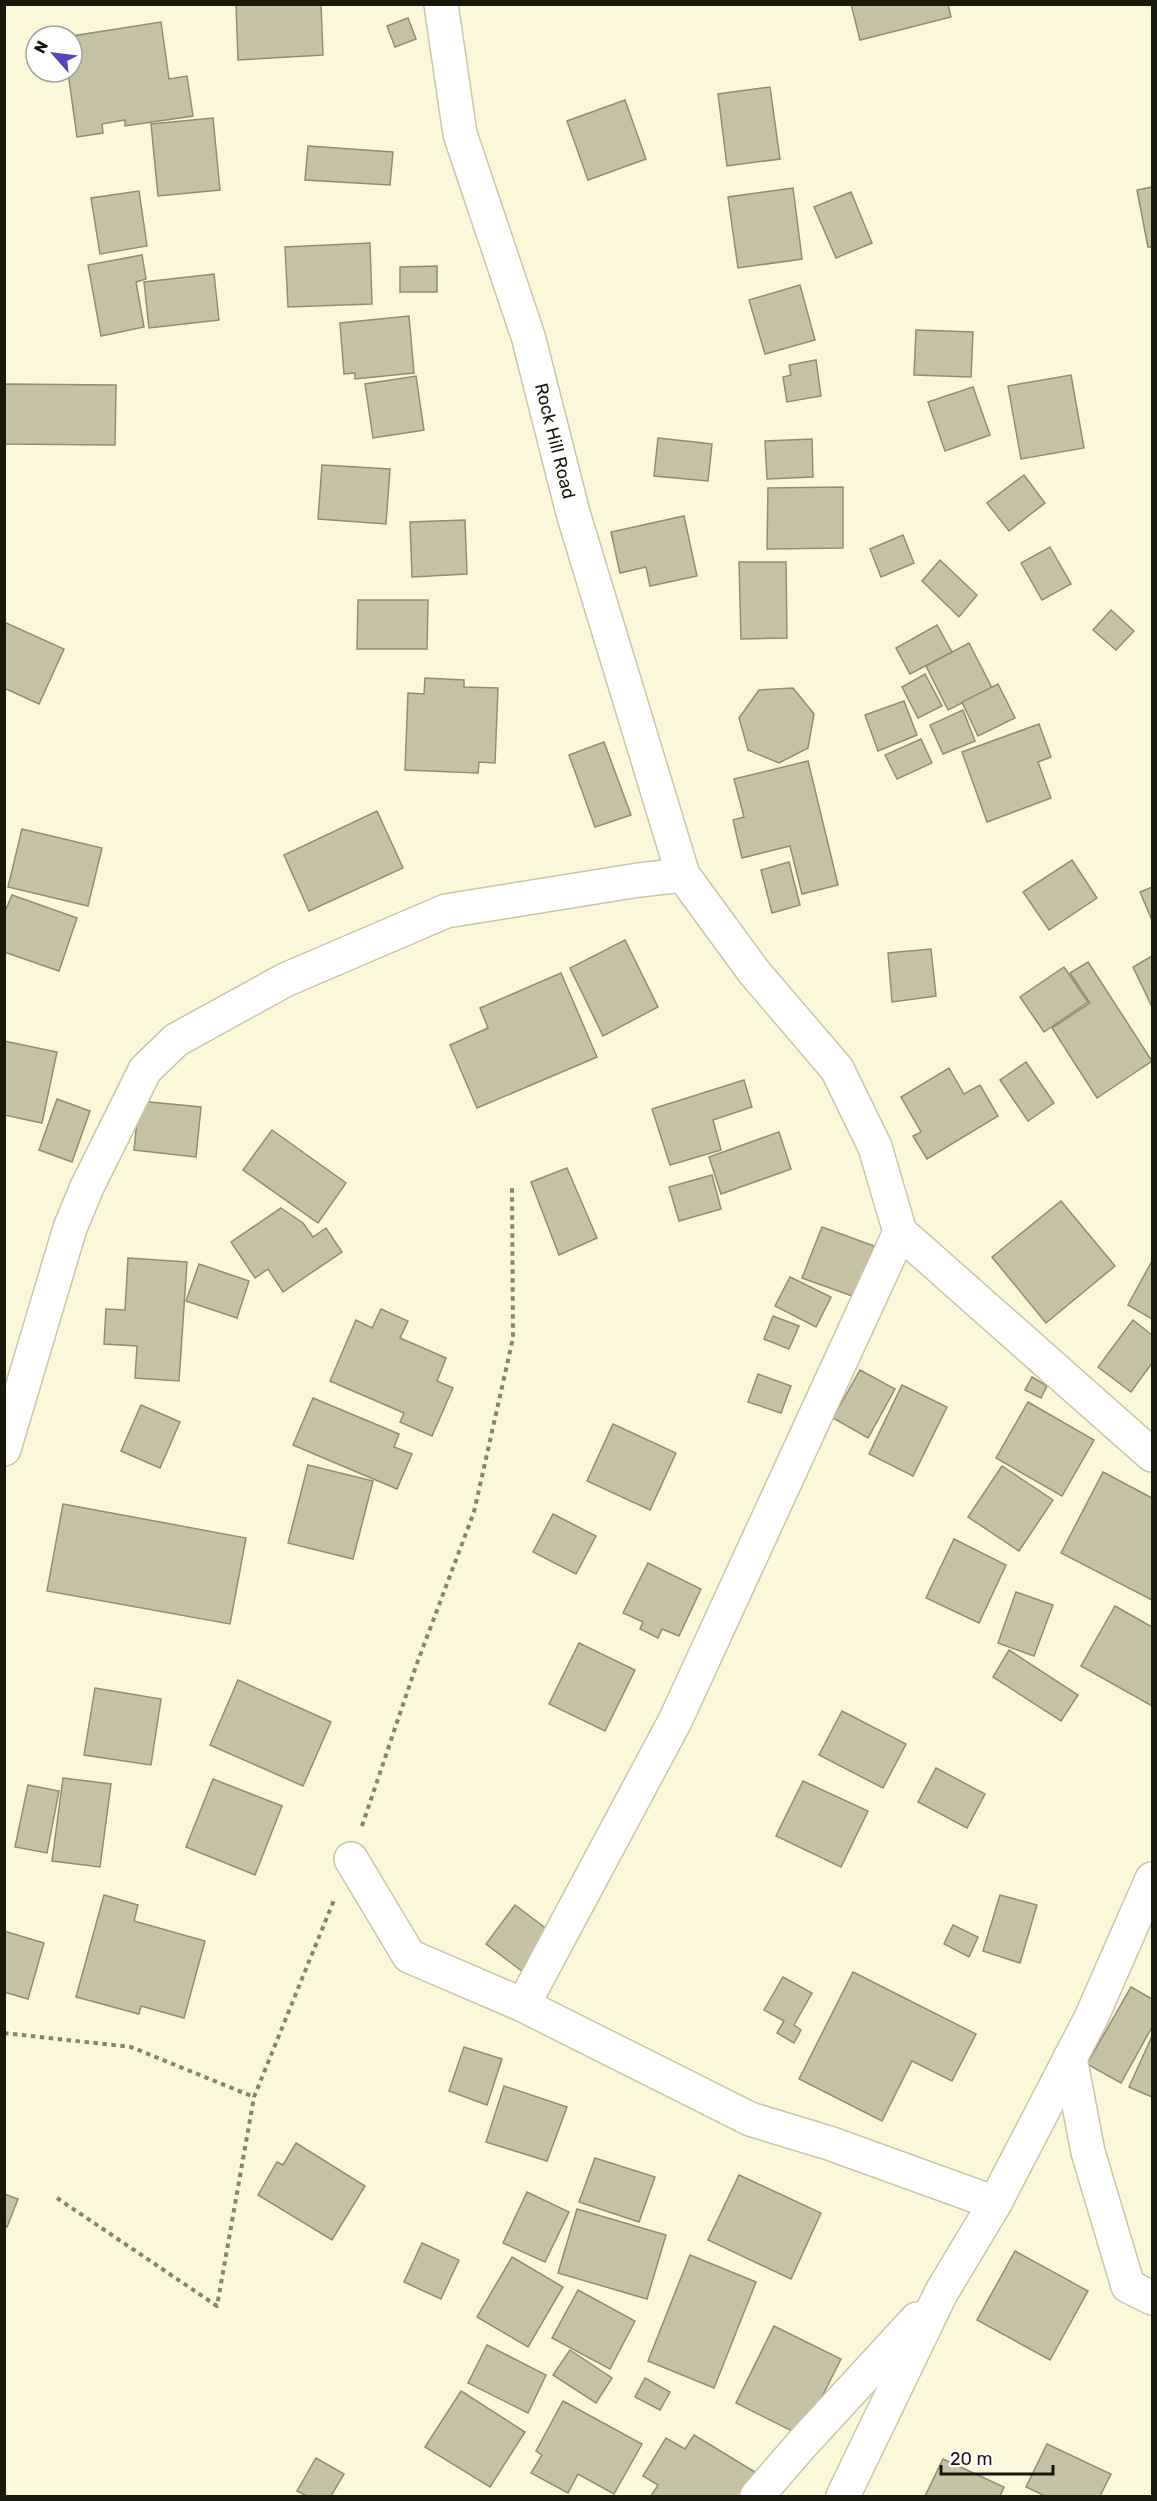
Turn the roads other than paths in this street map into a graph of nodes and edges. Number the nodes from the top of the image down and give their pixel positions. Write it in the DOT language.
graph roads {
  1 [pos="441,4"];
  2 [pos="684,875"];
  3 [pos="900,1232"];
  4 [pos="4,1449"];
  5 [pos="1152,1455"];
  6 [pos="351,1858"];
  7 [pos="1152,1879"];
  8 [pos="523,2005"];
  9 [pos="1070,2058"];
  10 [pos="995,2203"];
  11 [pos="941,2293"];
  12 [pos="1152,2298"];
  13 [pos="757,2496"];
  14 [pos="843,2496"];
  1 -- 2 [label="street, Rock Hill Road"];
  2 -- 3 [label="street, Rock Hill Road"];
  2 -- 4 [label="street"];
  3 -- 5 [label="street"];
  3 -- 8 [label="street"];
  6 -- 8 [label="street"];
  7 -- 9 [label="street"];
  8 -- 10 [label="street"];
  9 -- 10 [label="street"];
  9 -- 12 [label="street"];
  10 -- 11 [label="street"];
  11 -- 13 [label="street"];
  11 -- 14 [label="street"];
}
